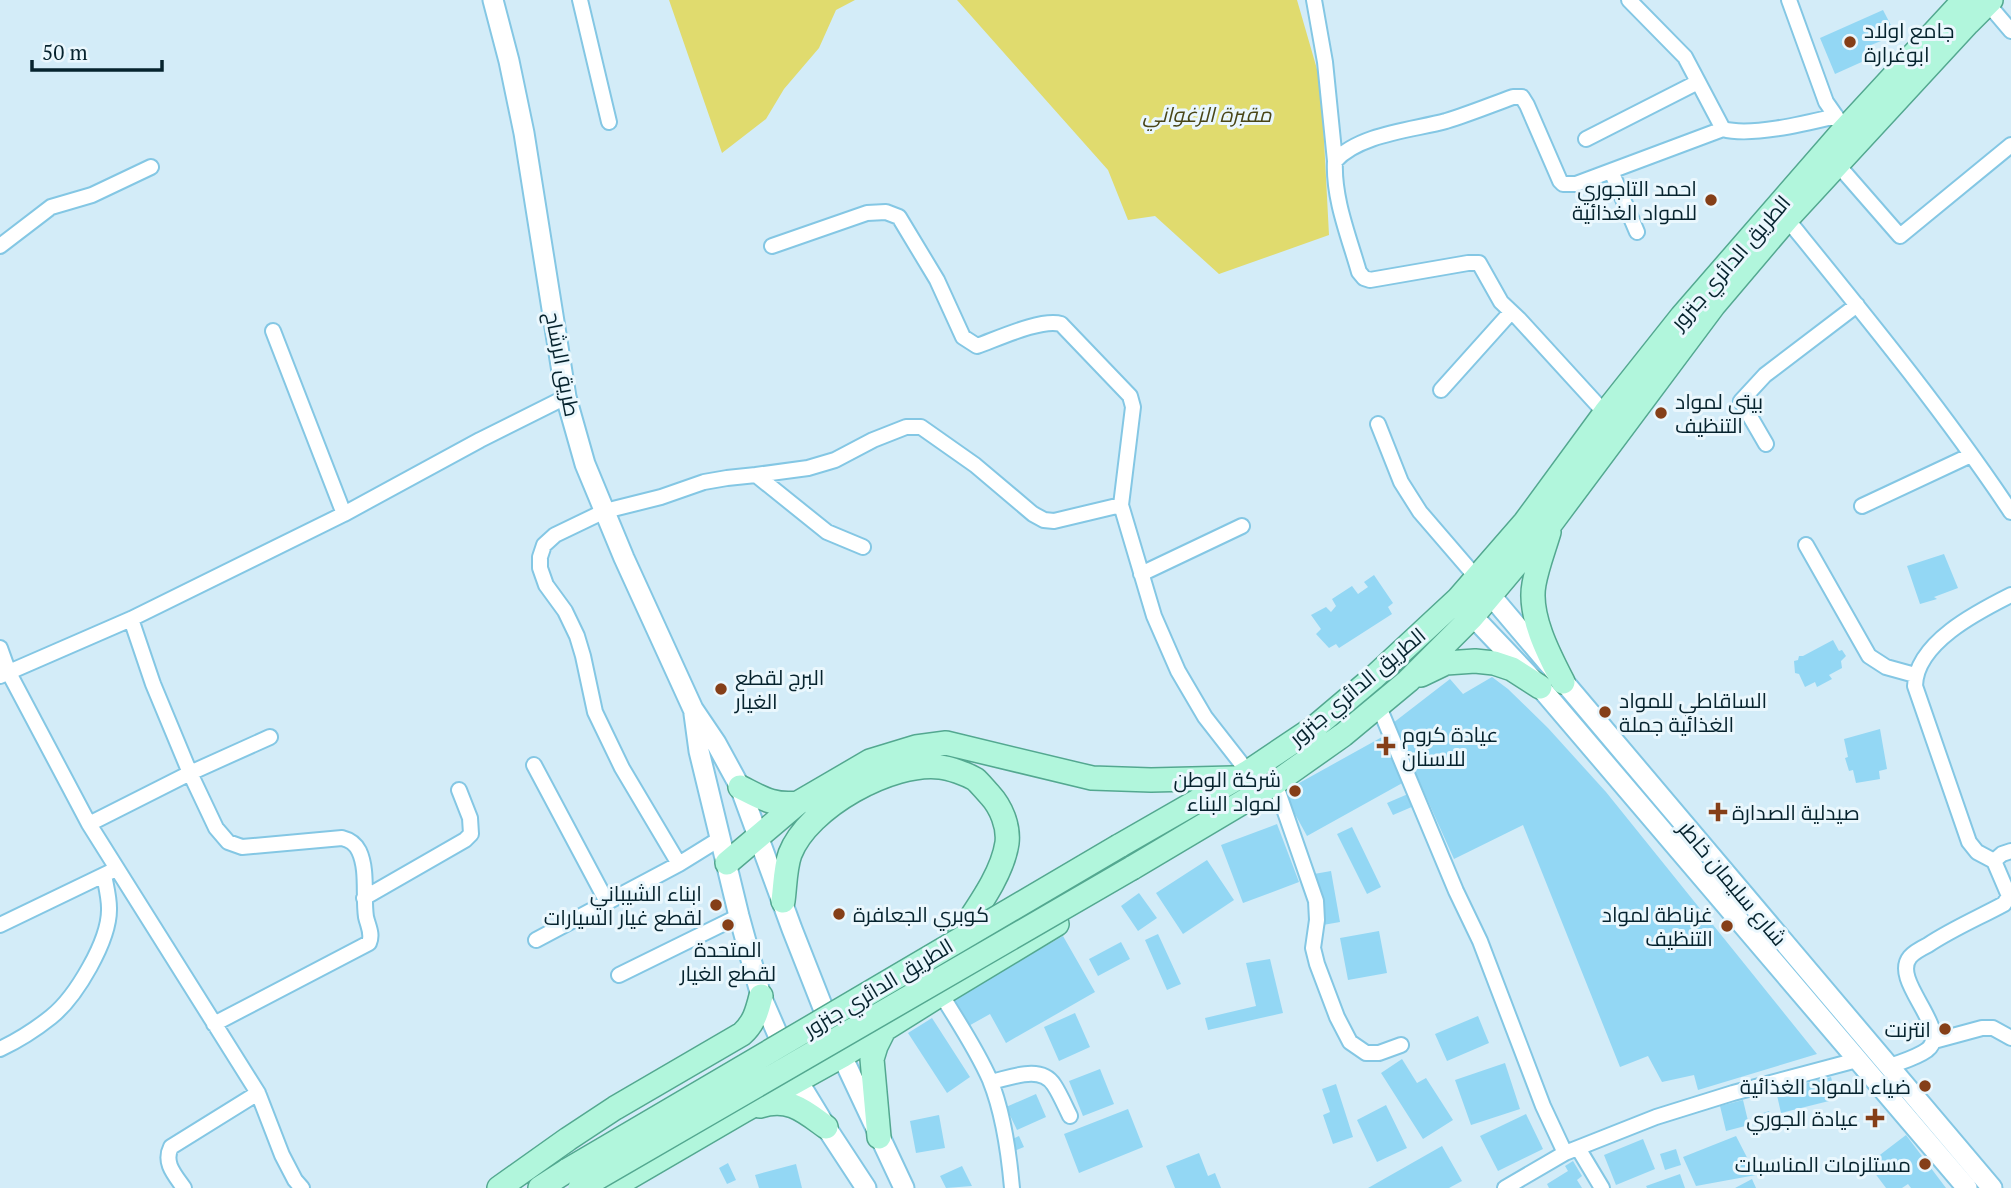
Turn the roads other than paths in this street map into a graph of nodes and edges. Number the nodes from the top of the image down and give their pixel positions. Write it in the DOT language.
graph roads {
  1 [pos="493,0"];
  2 [pos="580,0"];
  3 [pos="1314,0"];
  4 [pos="1629,0"];
  5 [pos="1789,0"];
  6 [pos="1964,0"];
  7 [pos="1989,2"];
  8 [pos="2011,31"];
  9 [pos="1698,82"];
  10 [pos="609,122"];
  11 [pos="1841,123"];
  12 [pos="1723,129"];
  13 [pos="1586,139"];
  14 [pos="2011,145"];
  15 [pos="1335,161"];
  16 [pos="1838,164"];
  17 [pos="151,166"];
  18 [pos="1611,171"];
  19 [pos="1787,219"];
  20 [pos="1637,232"];
  21 [pos="0,246"];
  22 [pos="772,246"];
  23 [pos="1857,305"];
  24 [pos="1511,312"];
  25 [pos="273,331"];
  26 [pos="1441,390"];
  27 [pos="566,397"];
  28 [pos="1605,413"];
  29 [pos="1378,424"];
  30 [pos="1766,444"];
  31 [pos="1971,455"];
  32 [pos="756,475"];
  33 [pos="1121,505"];
  34 [pos="1862,506"];
  35 [pos="605,511"];
  36 [pos="2011,512"];
  37 [pos="344,514"];
  38 [pos="1552,522"];
  39 [pos="1242,526"];
  40 [pos="1806,545"];
  41 [pos="863,547"];
  42 [pos="1141,574"];
  43 [pos="1476,577"];
  44 [pos="2011,595"];
  45 [pos="1490,596"];
  46 [pos="1465,608"];
  47 [pos="131,619"];
  48 [pos="0,648"];
  49 [pos="4,674"];
  50 [pos="1915,675"];
  51 [pos="1408,681"];
  52 [pos="1551,685"];
  53 [pos="1379,707"];
  54 [pos="693,709"];
  55 [pos="270,737"];
  56 [pos="534,765"];
  57 [pos="190,773"];
  58 [pos="1242,775"];
  59 [pos="1275,783"];
  60 [pos="740,787"];
  61 [pos="459,790"];
  62 [pos="798,803"];
  63 [pos="1222,815"];
  64 [pos="89,824"];
  65 [pos="758,836"];
  66 [pos="721,838"];
  67 [pos="2011,850"];
  68 [pos="1994,861"];
  69 [pos="727,863"];
  70 [pos="679,864"];
  71 [pos="110,872"];
  72 [pos="364,898"];
  73 [pos="783,901"];
  74 [pos="607,902"];
  75 [pos="739,916"];
  76 [pos="0,925"];
  77 [pos="537,940"];
  78 [pos="955,942"];
  79 [pos="619,975"];
  80 [pos="941,994"];
  81 [pos="761,996"];
  82 [pos="215,1024"];
  83 [pos="884,1030"];
  84 [pos="2011,1038"];
  85 [pos="1934,1041"];
  86 [pos="1401,1045"];
  87 [pos="0,1049"];
  88 [pos="842,1056"];
  89 [pos="1857,1060"];
  90 [pos="1888,1067"];
  91 [pos="798,1081"];
  92 [pos="991,1082"];
  93 [pos="258,1093"];
  94 [pos="743,1111"];
  95 [pos="1070,1116"];
  96 [pos="826,1128"];
  97 [pos="879,1137"];
  98 [pos="1571,1150"];
  99 [pos="576,1182"];
  100 [pos="184,1188"];
  101 [pos="302,1188"];
  102 [pos="499,1188"];
  103 [pos="540,1188"];
  104 [pos="611,1188"];
  105 [pos="866,1188"];
  106 [pos="904,1188"];
  107 [pos="1012,1188"];
  108 [pos="1505,1188"];
  109 [pos="1602,1188"];
  110 [pos="1968,1188"];
  111 [pos="1992,1188"];
  1 -- 27 [label="main road, طريق الرشاح"];
  2 -- 10 [label="street"];
  3 -- 15 [label="street"];
  4 -- 9 [label="street"];
  5 -- 11 [label="street"];
  6 -- 11 [label="main road, الطريق الدائري جنزور"];
  7 -- 8 [label="street"];
  7 -- 16 [label="main road, الطريق الدائري جنزور"];
  9 -- 12 [label="street"];
  9 -- 13 [label="street"];
  11 -- 12 [label="street"];
  11 -- 28 [label="main road, الطريق الدائري جنزور"];
  12 -- 18 [label="street"];
  14 -- 16 [label="street"];
  15 -- 18 [label="street"];
  15 -- 24 [label="street"];
  16 -- 19 [label="main road, الطريق الدائري جنزور"];
  17 -- 21 [label="street"];
  18 -- 20 [label="street"];
  19 -- 23 [label="street"];
  19 -- 38 [label="main road, الطريق الدائري جنزور"];
  22 -- 33 [label="street"];
  23 -- 30 [label="street"];
  23 -- 31 [label="street"];
  24 -- 26 [label="street"];
  24 -- 28 [label="street"];
  25 -- 37 [label="street"];
  27 -- 35 [label="main road, طريق الرشاح"];
  27 -- 37 [label="street"];
  28 -- 43 [label="main road, الطريق الدائري جنزور"];
  29 -- 43 [label="street"];
  31 -- 34 [label="street"];
  31 -- 36 [label="street"];
  32 -- 33 [label="street"];
  32 -- 35 [label="street"];
  32 -- 41 [label="street"];
  33 -- 42 [label="street"];
  35 -- 54 [label="main road, طريق الرشاح"];
  35 -- 70 [label="street"];
  37 -- 47 [label="street"];
  38 -- 45 [label="main road, الطريق الدائري جنزور"];
  38 -- 52 [label="main road"];
  39 -- 42 [label="street"];
  40 -- 50 [label="street"];
  42 -- 58 [label="street"];
  43 -- 45 [label="main road, شارع سليمان خاطر"];
  43 -- 46 [label="main road, الطريق الدائري جنزور"];
  44 -- 50 [label="street"];
  45 -- 46 [label="main road, الطريق الدائري جنزور"];
  45 -- 52 [label="main road, شارع سليمان خاطر"];
  46 -- 51 [label="main road, الطريق الدائري جنزور"];
  46 -- 52 [label="main road, شارع سليمان خاطر"];
  46 -- 58 [label="main road, الطريق الدائري جنزور"];
  47 -- 49 [label="street"];
  47 -- 57 [label="street"];
  48 -- 49 [label="street"];
  49 -- 64 [label="street"];
  50 -- 68 [label="street"];
  51 -- 52 [label="main road"];
  51 -- 53 [label="main road, الطريق الدائري جنزور"];
  52 -- 89 [label="main road, شارع سليمان خاطر"];
  52 -- 90 [label="main road, شارع سليمان خاطر"];
  53 -- 59 [label="main road, الطريق الدائري جنزور"];
  53 -- 98 [label="street"];
  54 -- 60 [label="main road"];
  54 -- 66 [label="main road"];
  55 -- 57 [label="street"];
  56 -- 74 [label="street"];
  57 -- 64 [label="street"];
  57 -- 72 [label="street"];
  58 -- 62 [label="main road"];
  58 -- 78 [label="main road, الطريق الدائري جنزور, bridge"];
  59 -- 63 [label="main road, الطريق الدائري جنزور"];
  59 -- 86 [label="street"];
  60 -- 62 [label="main road"];
  60 -- 65 [label="main road"];
  61 -- 72 [label="street"];
  62 -- 65 [label="main road"];
  63 -- 80 [label="main road"];
  63 -- 99 [label="main road, الطريق الدائري جنزور, bridge"];
  64 -- 71 [label="street"];
  65 -- 69 [label="main road"];
  65 -- 73 [label="main road"];
  66 -- 69 [label="main road"];
  66 -- 70 [label="street"];
  67 -- 68 [label="street"];
  68 -- 85 [label="street"];
  69 -- 75 [label="main road"];
  70 -- 74 [label="street"];
  71 -- 76 [label="street"];
  71 -- 82 [label="street"];
  71 -- 87 [label="street"];
  72 -- 82 [label="street"];
  73 -- 78 [label="main road"];
  73 -- 88 [label="main road"];
  74 -- 77 [label="street"];
  75 -- 79 [label="street"];
  75 -- 81 [label="main road"];
  78 -- 99 [label="main road, الطريق الدائري جنزور, bridge"];
  80 -- 83 [label="main road"];
  80 -- 92 [label="street"];
  81 -- 91 [label="main road"];
  81 -- 102 [label="main road"];
  82 -- 93 [label="street"];
  83 -- 88 [label="main road"];
  83 -- 97 [label="main road"];
  84 -- 85 [label="street"];
  85 -- 90 [label="street"];
  88 -- 91 [label="main road"];
  88 -- 97 [label="main road"];
  89 -- 98 [label="street"];
  89 -- 110 [label="main road, شارع سليمان خاطر"];
  90 -- 111 [label="main road, شارع سليمان خاطر"];
  91 -- 94 [label="main road"];
  91 -- 96 [label="main road"];
  92 -- 95 [label="street"];
  92 -- 107 [label="street"];
  93 -- 100 [label="street"];
  93 -- 101 [label="street"];
  94 -- 96 [label="main road"];
  94 -- 104 [label="main road"];
  96 -- 105 [label="main road"];
  97 -- 106 [label="main road"];
  98 -- 108 [label="street"];
  98 -- 109 [label="street"];
  99 -- 103 [label="main road, الطريق الدائري جنزور"];
}
